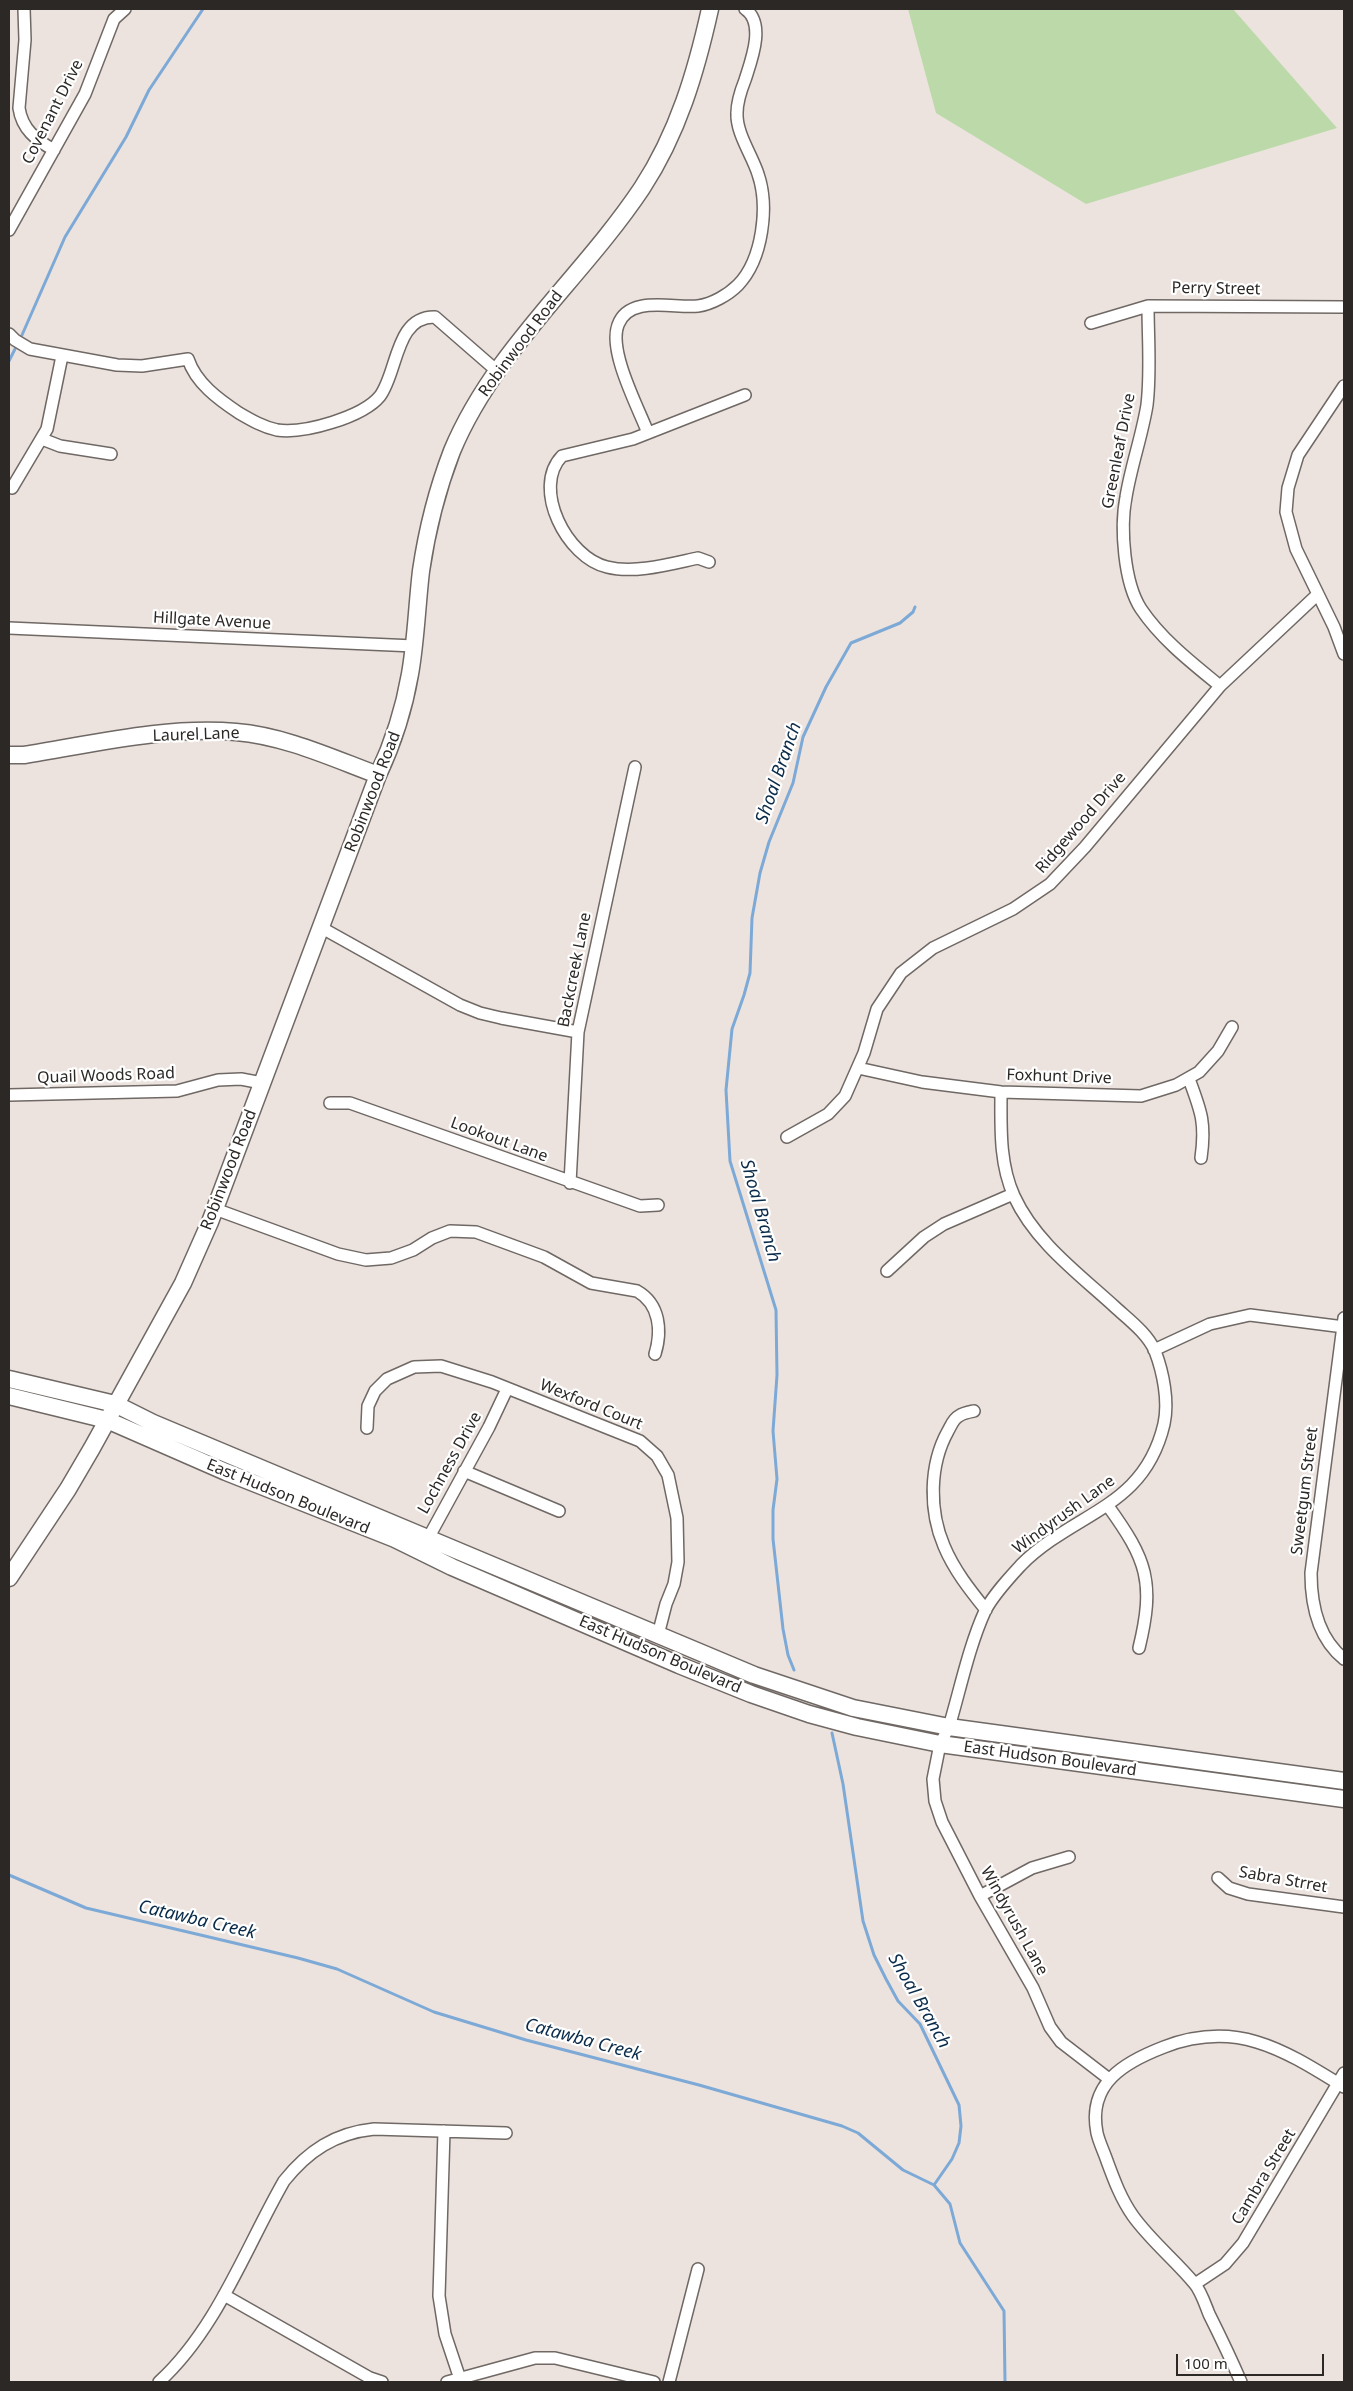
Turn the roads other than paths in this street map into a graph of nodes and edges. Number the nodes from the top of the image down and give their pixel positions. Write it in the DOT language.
graph roads {
  1 [pos="24,9"];
  2 [pos="126,9"];
  3 [pos="710,9"];
  4 [pos="745,9"];
  5 [pos="54,150"];
  6 [pos="9,230"];
  7 [pos="1148,306"];
  8 [pos="1344,307"];
  9 [pos="1091,323"];
  10 [pos="9,334"];
  11 [pos="62,356"];
  12 [pos="496,371"];
  13 [pos="1344,386"];
  14 [pos="745,395"];
  15 [pos="648,432"];
  16 [pos="42,439"];
  17 [pos="111,454"];
  18 [pos="12,488"];
  19 [pos="709,562"];
  20 [pos="1318,594"];
  21 [pos="9,628"];
  22 [pos="414,646"];
  23 [pos="1344,654"];
  24 [pos="1220,686"];
  25 [pos="9,755"];
  26 [pos="635,767"];
  27 [pos="378,775"];
  28 [pos="322,928"];
  29 [pos="1232,1027"];
  30 [pos="578,1032"];
  31 [pos="858,1068"];
  32 [pos="1189,1079"];
  33 [pos="262,1083"];
  34 [pos="1001,1092"];
  35 [pos="9,1095"];
  36 [pos="330,1103"];
  37 [pos="787,1137"];
  38 [pos="1201,1158"];
  39 [pos="570,1183"];
  40 [pos="1013,1194"];
  41 [pos="658,1205"];
  42 [pos="215,1209"];
  43 [pos="887,1271"];
  44 [pos="1344,1324"];
  45 [pos="1154,1350"];
  46 [pos="655,1354"];
  47 [pos="9,1379"];
  48 [pos="507,1389"];
  49 [pos="9,1396"];
  50 [pos="115,1404"];
  51 [pos="974,1411"];
  52 [pos="107,1420"];
  53 [pos="366,1428"];
  54 [pos="464,1472"];
  55 [pos="1108,1506"];
  56 [pos="559,1511"];
  57 [pos="425,1545"];
  58 [pos="9,1578"];
  59 [pos="986,1610"];
  60 [pos="658,1635"];
  61 [pos="1140,1648"];
  62 [pos="646,1651"];
  63 [pos="1344,1659"];
  64 [pos="949,1727"];
  65 [pos="940,1744"];
  66 [pos="1344,1781"];
  67 [pos="1344,1799"];
  68 [pos="1068,1857"];
  69 [pos="1218,1878"];
  70 [pos="980,1896"];
  71 [pos="1344,1907"];
  72 [pos="1109,2079"];
  73 [pos="1342,2081"];
  74 [pos="444,2131"];
  75 [pos="506,2133"];
  76 [pos="698,2269"];
  77 [pos="1196,2284"];
  78 [pos="224,2295"];
  79 [pos="460,2379"];
  80 [pos="159,2382"];
  81 [pos="382,2382"];
  82 [pos="447,2382"];
  83 [pos="654,2382"];
  84 [pos="669,2382"];
  85 [pos="1241,2382"];
  1 -- 5 [label="street"];
  2 -- 5 [label="street, Covenant Drive"];
  3 -- 12 [label="main road, Robinwood Road"];
  4 -- 15 [label="street"];
  5 -- 6 [label="street, Covenant Drive"];
  7 -- 8 [label="street, Perry Street"];
  7 -- 9 [label="street, Perry Street"];
  7 -- 24 [label="street, Greenleaf Drive"];
  10 -- 11 [label="street"];
  11 -- 12 [label="street"];
  11 -- 16 [label="street"];
  12 -- 22 [label="main road, Robinwood Road"];
  13 -- 20 [label="street"];
  14 -- 15 [label="street"];
  15 -- 19 [label="street"];
  16 -- 17 [label="street"];
  16 -- 18 [label="street"];
  20 -- 23 [label="street"];
  20 -- 24 [label="street, Ridgewood Drive"];
  21 -- 22 [label="street, Hillgate Avenue"];
  22 -- 27 [label="main road, Robinwood Road"];
  24 -- 31 [label="street, Ridgewood Drive"];
  25 -- 27 [label="main road, Laurel Lane"];
  26 -- 30 [label="street, Backcreek Lane"];
  27 -- 28 [label="main road, Robinwood Road"];
  28 -- 30 [label="street"];
  28 -- 33 [label="main road, Robinwood Road"];
  29 -- 32 [label="street, Foxhunt Drive"];
  30 -- 39 [label="street, Backcreek Lane"];
  31 -- 34 [label="street, Foxhunt Drive"];
  31 -- 37 [label="street, Ridgewood Drive"];
  32 -- 34 [label="street, Foxhunt Drive"];
  32 -- 38 [label="street"];
  33 -- 35 [label="street, Quail Woods Road"];
  33 -- 42 [label="main road, Robinwood Road"];
  34 -- 40 [label="street, Windyrush Lane"];
  36 -- 39 [label="street, Lookout Lane"];
  39 -- 41 [label="street, Lookout Lane"];
  40 -- 43 [label="street"];
  40 -- 45 [label="street, Windyrush Lane"];
  42 -- 46 [label="street"];
  42 -- 50 [label="main road, Robinwood Road"];
  44 -- 45 [label="street"];
  44 -- 63 [label="street, Sweetgum Street"];
  45 -- 55 [label="street, Windyrush Lane"];
  47 -- 50 [label="main road, East Hudson Boulevard"];
  48 -- 53 [label="street, Wexford Court"];
  48 -- 54 [label="street, Lochness Drive"];
  48 -- 60 [label="street, Wexford Court"];
  49 -- 52 [label="main road, East Hudson Boulevard"];
  50 -- 52 [label="main road, Robinwood Road"];
  50 -- 57 [label="main road, East Hudson Boulevard"];
  51 -- 59 [label="street"];
  52 -- 57 [label="main road, East Hudson Boulevard"];
  52 -- 58 [label="main road, Robinwood Road"];
  54 -- 56 [label="street"];
  54 -- 57 [label="street, Lochness Drive"];
  55 -- 59 [label="street, Windyrush Lane"];
  55 -- 61 [label="street"];
  57 -- 60 [label="main road, East Hudson Boulevard"];
  57 -- 62 [label="main road, East Hudson Boulevard"];
  59 -- 64 [label="street, Windyrush Lane"];
  60 -- 62 [label="main road"];
  60 -- 64 [label="main road, East Hudson Boulevard"];
  62 -- 65 [label="main road, East Hudson Boulevard"];
  64 -- 65 [label="street, Windyrush Lane"];
  64 -- 66 [label="main road, East Hudson Boulevard"];
  65 -- 67 [label="main road, East Hudson Boulevard"];
  65 -- 70 [label="street, Windyrush Lane"];
  68 -- 70 [label="street"];
  69 -- 71 [label="street, Sabra Strret"];
  70 -- 72 [label="street, Windyrush Lane"];
  72 -- 73 [label="street"];
  72 -- 77 [label="street"];
  73 -- 77 [label="street, Cambra Street"];
  74 -- 75 [label="street"];
  74 -- 78 [label="street"];
  74 -- 79 [label="street"];
  76 -- 84 [label="street"];
  77 -- 85 [label="street"];
  78 -- 80 [label="street"];
  78 -- 81 [label="street"];
  79 -- 82 [label="street"];
  79 -- 83 [label="street"];
}
